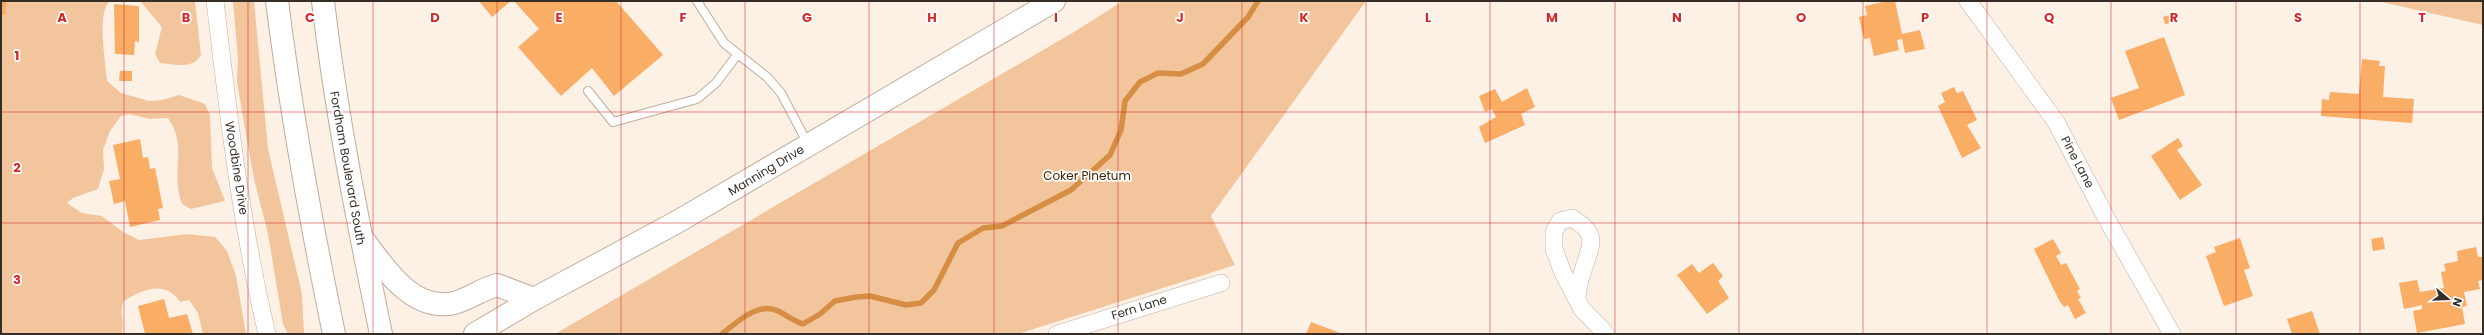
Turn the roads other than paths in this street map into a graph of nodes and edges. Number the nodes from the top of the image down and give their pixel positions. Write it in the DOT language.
graph roads {
  1 [pos="215,1"];
  2 [pos="277,1"];
  3 [pos="323,1"];
  4 [pos="697,1"];
  5 [pos="1054,1"];
  6 [pos="1968,1"];
  7 [pos="737,55"];
  8 [pos="588,91"];
  9 [pos="808,145"];
  10 [pos="359,234"];
  11 [pos="1221,283"];
  12 [pos="1577,298"];
  13 [pos="534,299"];
  14 [pos="267,334"];
  15 [pos="334,334"];
  16 [pos="381,334"];
  17 [pos="475,334"];
  18 [pos="1057,334"];
  19 [pos="1606,334"];
  20 [pos="2172,334"];
  1 -- 14 [label="street, Woodbine Drive"];
  2 -- 15 [label="main road"];
  3 -- 10 [label="main road, Fordham Boulevard South"];
  4 -- 7 [label="lane"];
  5 -- 9 [label="main road, Manning Drive"];
  6 -- 20 [label="street, Pine Lane"];
  7 -- 8 [label="lane"];
  7 -- 9 [label="lane"];
  9 -- 13 [label="main road, Manning Drive"];
  10 -- 13 [label="main road"];
  10 -- 16 [label="main road, Fordham Boulevard South"];
  11 -- 18 [label="street, Fern Lane"];
  12 -- 19 [label="street"];
  13 -- 17 [label="main road, Manning Drive"];
}
